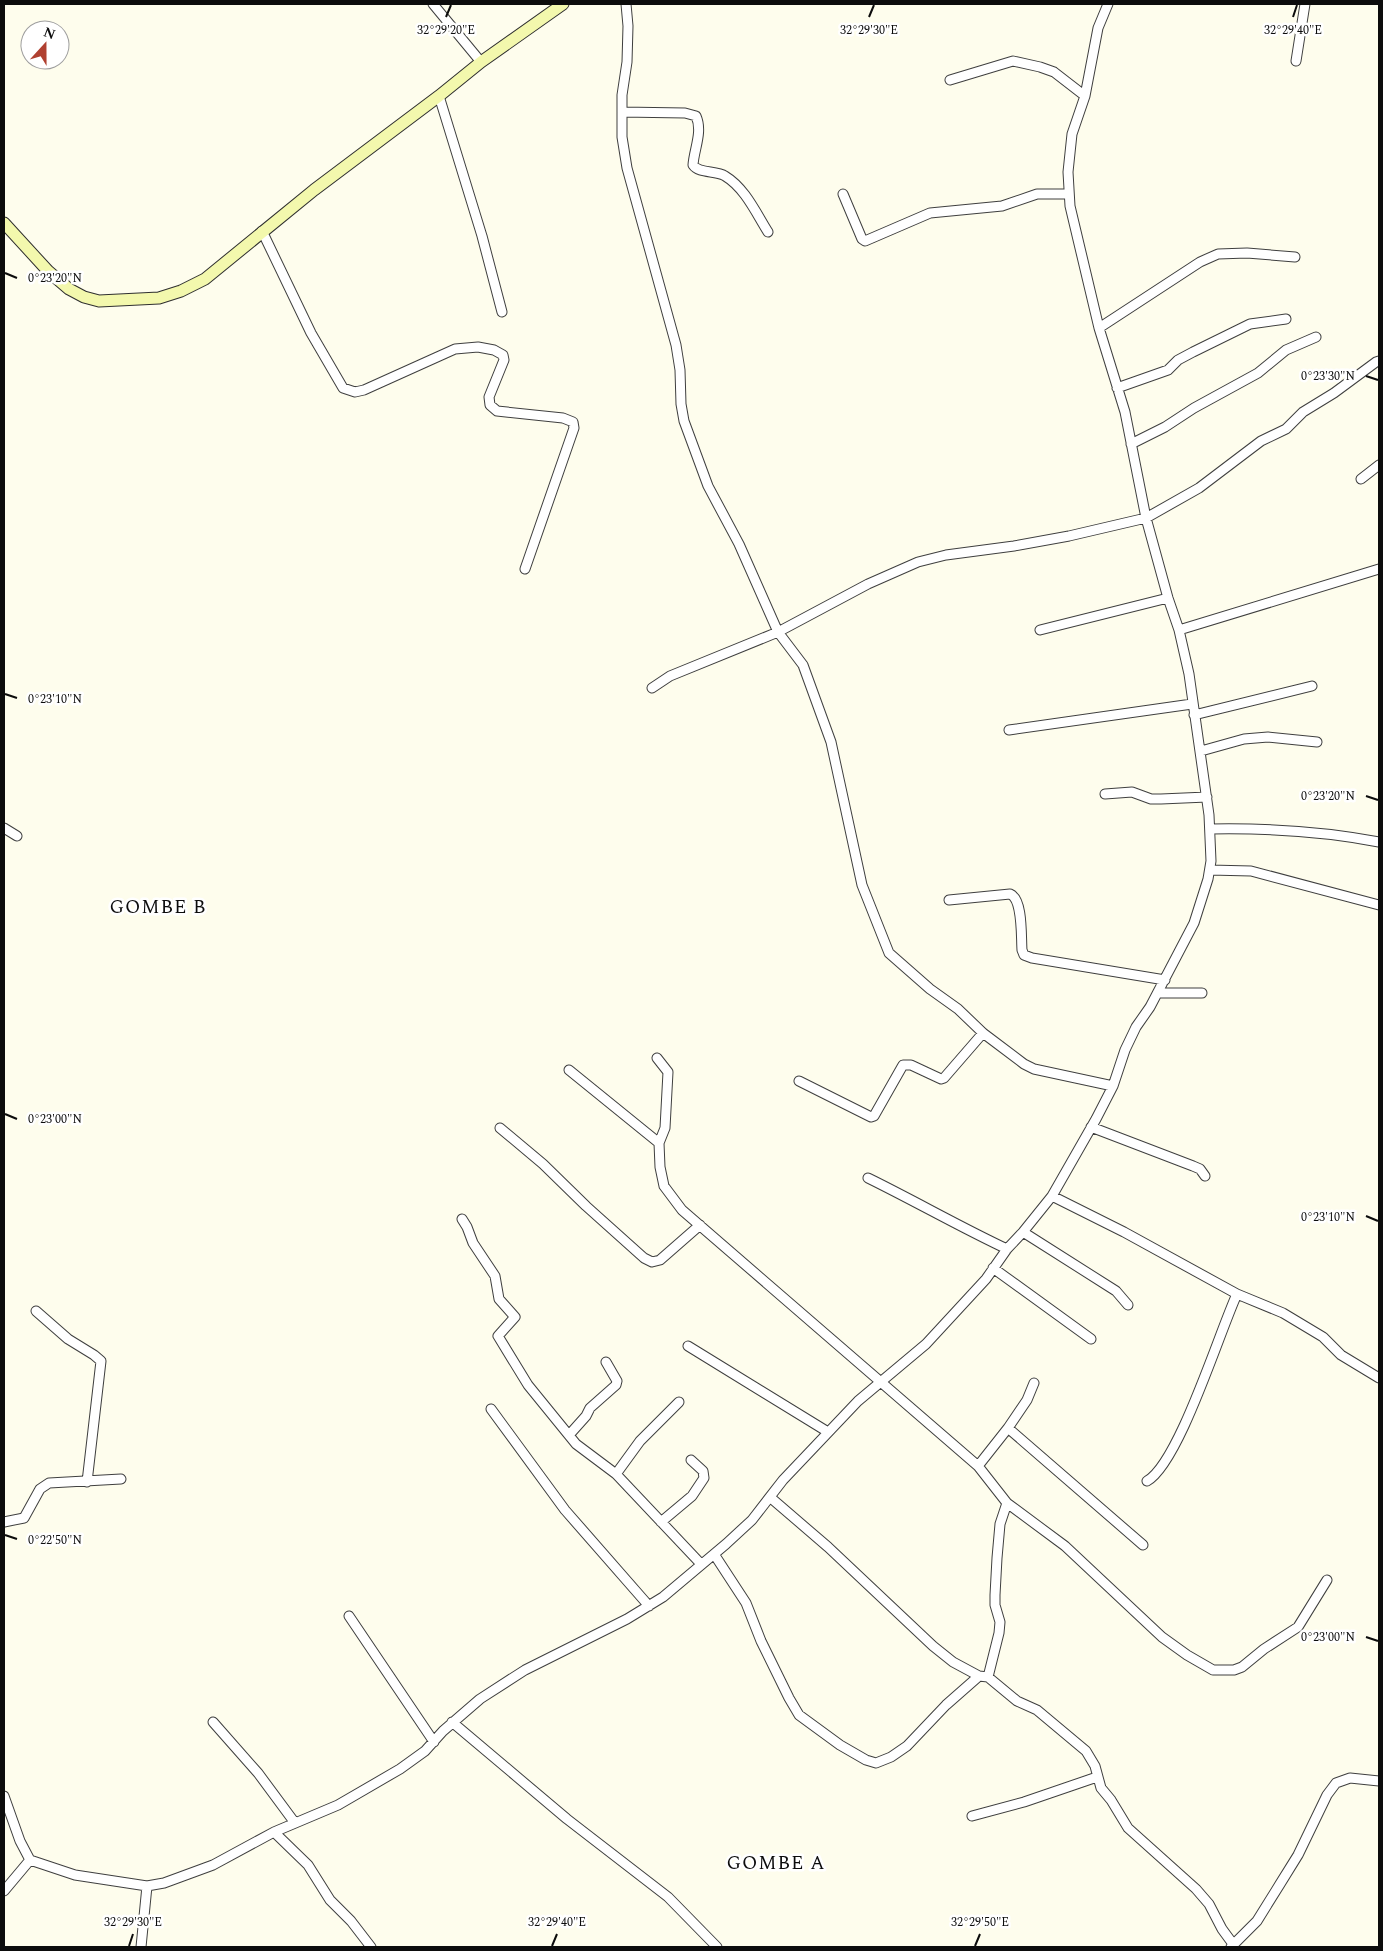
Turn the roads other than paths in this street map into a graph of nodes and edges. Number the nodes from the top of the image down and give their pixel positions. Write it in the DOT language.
graph roads {
  1 [pos="433,4"];
  2 [pos="563,4"];
  3 [pos="626,4"];
  4 [pos="1108,4"];
  5 [pos="1305,4"];
  6 [pos="1296,61"];
  7 [pos="481,62"];
  8 [pos="950,80"];
  9 [pos="439,96"];
  10 [pos="1085,96"];
  11 [pos="622,112"];
  12 [pos="843,194"];
  13 [pos="1069,194"];
  14 [pos="4,222"];
  15 [pos="262,232"];
  16 [pos="768,232"];
  17 [pos="1295,257"];
  18 [pos="502,312"];
  19 [pos="1286,319"];
  20 [pos="1099,328"];
  21 [pos="1316,337"];
  22 [pos="1379,362"];
  23 [pos="1117,388"];
  24 [pos="1131,444"];
  25 [pos="1379,465"];
  26 [pos="1361,479"];
  27 [pos="1146,518"];
  28 [pos="525,569"];
  29 [pos="1379,569"];
  30 [pos="1168,598"];
  31 [pos="1040,630"];
  32 [pos="1179,630"];
  33 [pos="778,632"];
  34 [pos="1312,686"];
  35 [pos="652,688"];
  36 [pos="1192,704"];
  37 [pos="1194,715"];
  38 [pos="1009,730"];
  39 [pos="1317,742"];
  40 [pos="1201,751"];
  41 [pos="1105,794"];
  42 [pos="1207,797"];
  43 [pos="4,828"];
  44 [pos="1211,828"];
  45 [pos="17,836"];
  46 [pos="1379,842"];
  47 [pos="1210,870"];
  48 [pos="949,900"];
  49 [pos="1379,905"];
  50 [pos="1165,980"];
  51 [pos="1158,993"];
  52 [pos="1202,993"];
  53 [pos="983,1033"];
  54 [pos="657,1058"];
  55 [pos="569,1070"];
  56 [pos="799,1081"];
  57 [pos="1113,1086"];
  58 [pos="1091,1127"];
  59 [pos="500,1128"];
  60 [pos="658,1143"];
  61 [pos="1205,1176"];
  62 [pos="868,1178"];
  63 [pos="1052,1196"];
  64 [pos="462,1220"];
  65 [pos="700,1224"];
  66 [pos="1023,1232"];
  67 [pos="1007,1249"];
  68 [pos="993,1268"];
  69 [pos="1236,1294"];
  70 [pos="1128,1305"];
  71 [pos="36,1311"];
  72 [pos="1091,1339"];
  73 [pos="688,1346"];
  74 [pos="606,1362"];
  75 [pos="1379,1378"];
  76 [pos="882,1381"];
  77 [pos="1034,1383"];
  78 [pos="679,1402"];
  79 [pos="491,1410"];
  80 [pos="1008,1428"];
  81 [pos="828,1432"];
  82 [pos="569,1435"];
  83 [pos="691,1460"];
  84 [pos="978,1466"];
  85 [pos="616,1474"];
  86 [pos="121,1478"];
  87 [pos="1147,1481"];
  88 [pos="87,1482"];
  89 [pos="771,1498"];
  90 [pos="1007,1503"];
  91 [pos="4,1522"];
  92 [pos="662,1522"];
  93 [pos="1143,1545"];
  94 [pos="714,1554"];
  95 [pos="701,1564"];
  96 [pos="1327,1580"];
  97 [pos="649,1606"];
  98 [pos="349,1616"];
  99 [pos="983,1677"];
  100 [pos="213,1722"];
  101 [pos="452,1722"];
  102 [pos="434,1742"];
  103 [pos="1097,1777"];
  104 [pos="1379,1781"];
  105 [pos="4,1796"];
  106 [pos="972,1816"];
  107 [pos="294,1823"];
  108 [pos="274,1832"];
  109 [pos="30,1860"];
  110 [pos="146,1886"];
  111 [pos="4,1891"];
  112 [pos="1232,1946"];
  113 [pos="141,1947"];
  114 [pos="371,1947"];
  115 [pos="717,1947"];
  1 -- 7 [label="street"];
  2 -- 7 [label="street"];
  3 -- 11 [label="street"];
  4 -- 10 [label="street"];
  5 -- 6 [label="street"];
  7 -- 9 [label="street"];
  8 -- 10 [label="street"];
  9 -- 15 [label="street"];
  9 -- 18 [label="street"];
  10 -- 13 [label="street"];
  11 -- 16 [label="street"];
  11 -- 33 [label="street"];
  12 -- 13 [label="street"];
  13 -- 20 [label="street"];
  14 -- 15 [label="street"];
  15 -- 28 [label="street"];
  17 -- 20 [label="street"];
  19 -- 23 [label="street"];
  20 -- 23 [label="street"];
  21 -- 24 [label="street"];
  22 -- 27 [label="street"];
  23 -- 24 [label="street"];
  24 -- 27 [label="street"];
  25 -- 26 [label="street"];
  27 -- 30 [label="street"];
  27 -- 33 [label="street"];
  29 -- 32 [label="street"];
  30 -- 31 [label="street"];
  30 -- 32 [label="street"];
  32 -- 36 [label="street"];
  33 -- 35 [label="street"];
  33 -- 53 [label="street"];
  34 -- 37 [label="street"];
  36 -- 37 [label="street"];
  36 -- 38 [label="street"];
  37 -- 40 [label="street"];
  39 -- 40 [label="street"];
  40 -- 42 [label="street"];
  41 -- 42 [label="street"];
  42 -- 44 [label="street"];
  43 -- 45 [label="street"];
  44 -- 46 [label="street"];
  44 -- 47 [label="street"];
  47 -- 49 [label="street"];
  47 -- 50 [label="street"];
  48 -- 50 [label="street"];
  50 -- 51 [label="street"];
  51 -- 52 [label="street"];
  51 -- 57 [label="street"];
  53 -- 56 [label="street"];
  53 -- 57 [label="street"];
  54 -- 60 [label="street"];
  55 -- 60 [label="street"];
  57 -- 58 [label="street"];
  58 -- 61 [label="street"];
  58 -- 63 [label="street"];
  59 -- 65 [label="street"];
  60 -- 65 [label="street"];
  62 -- 67 [label="street"];
  63 -- 66 [label="street"];
  63 -- 69 [label="street"];
  64 -- 82 [label="street"];
  65 -- 76 [label="street"];
  66 -- 67 [label="street"];
  66 -- 70 [label="street"];
  67 -- 68 [label="street"];
  68 -- 72 [label="street"];
  68 -- 76 [label="street"];
  69 -- 75 [label="street"];
  69 -- 87 [label="street"];
  71 -- 88 [label="street"];
  73 -- 81 [label="street"];
  74 -- 82 [label="street"];
  76 -- 81 [label="street"];
  76 -- 84 [label="street"];
  77 -- 80 [label="street"];
  78 -- 85 [label="street"];
  79 -- 97 [label="street"];
  80 -- 84 [label="street"];
  80 -- 93 [label="street"];
  81 -- 89 [label="street"];
  82 -- 85 [label="street"];
  83 -- 92 [label="street"];
  84 -- 90 [label="street"];
  85 -- 92 [label="street"];
  86 -- 88 [label="street"];
  88 -- 91 [label="street"];
  89 -- 94 [label="street"];
  89 -- 99 [label="street"];
  90 -- 96 [label="street"];
  90 -- 99 [label="street"];
  92 -- 95 [label="street"];
  94 -- 95 [label="street"];
  94 -- 99 [label="street"];
  95 -- 97 [label="street"];
  97 -- 101 [label="street"];
  98 -- 102 [label="street"];
  99 -- 103 [label="street"];
  100 -- 107 [label="street"];
  101 -- 102 [label="street"];
  101 -- 115 [label="street"];
  102 -- 107 [label="street"];
  103 -- 106 [label="street"];
  103 -- 112 [label="street"];
  104 -- 112 [label="street"];
  105 -- 109 [label="street"];
  107 -- 108 [label="street"];
  108 -- 110 [label="street"];
  108 -- 114 [label="street"];
  109 -- 110 [label="street"];
  109 -- 111 [label="street"];
  110 -- 113 [label="street"];
}
